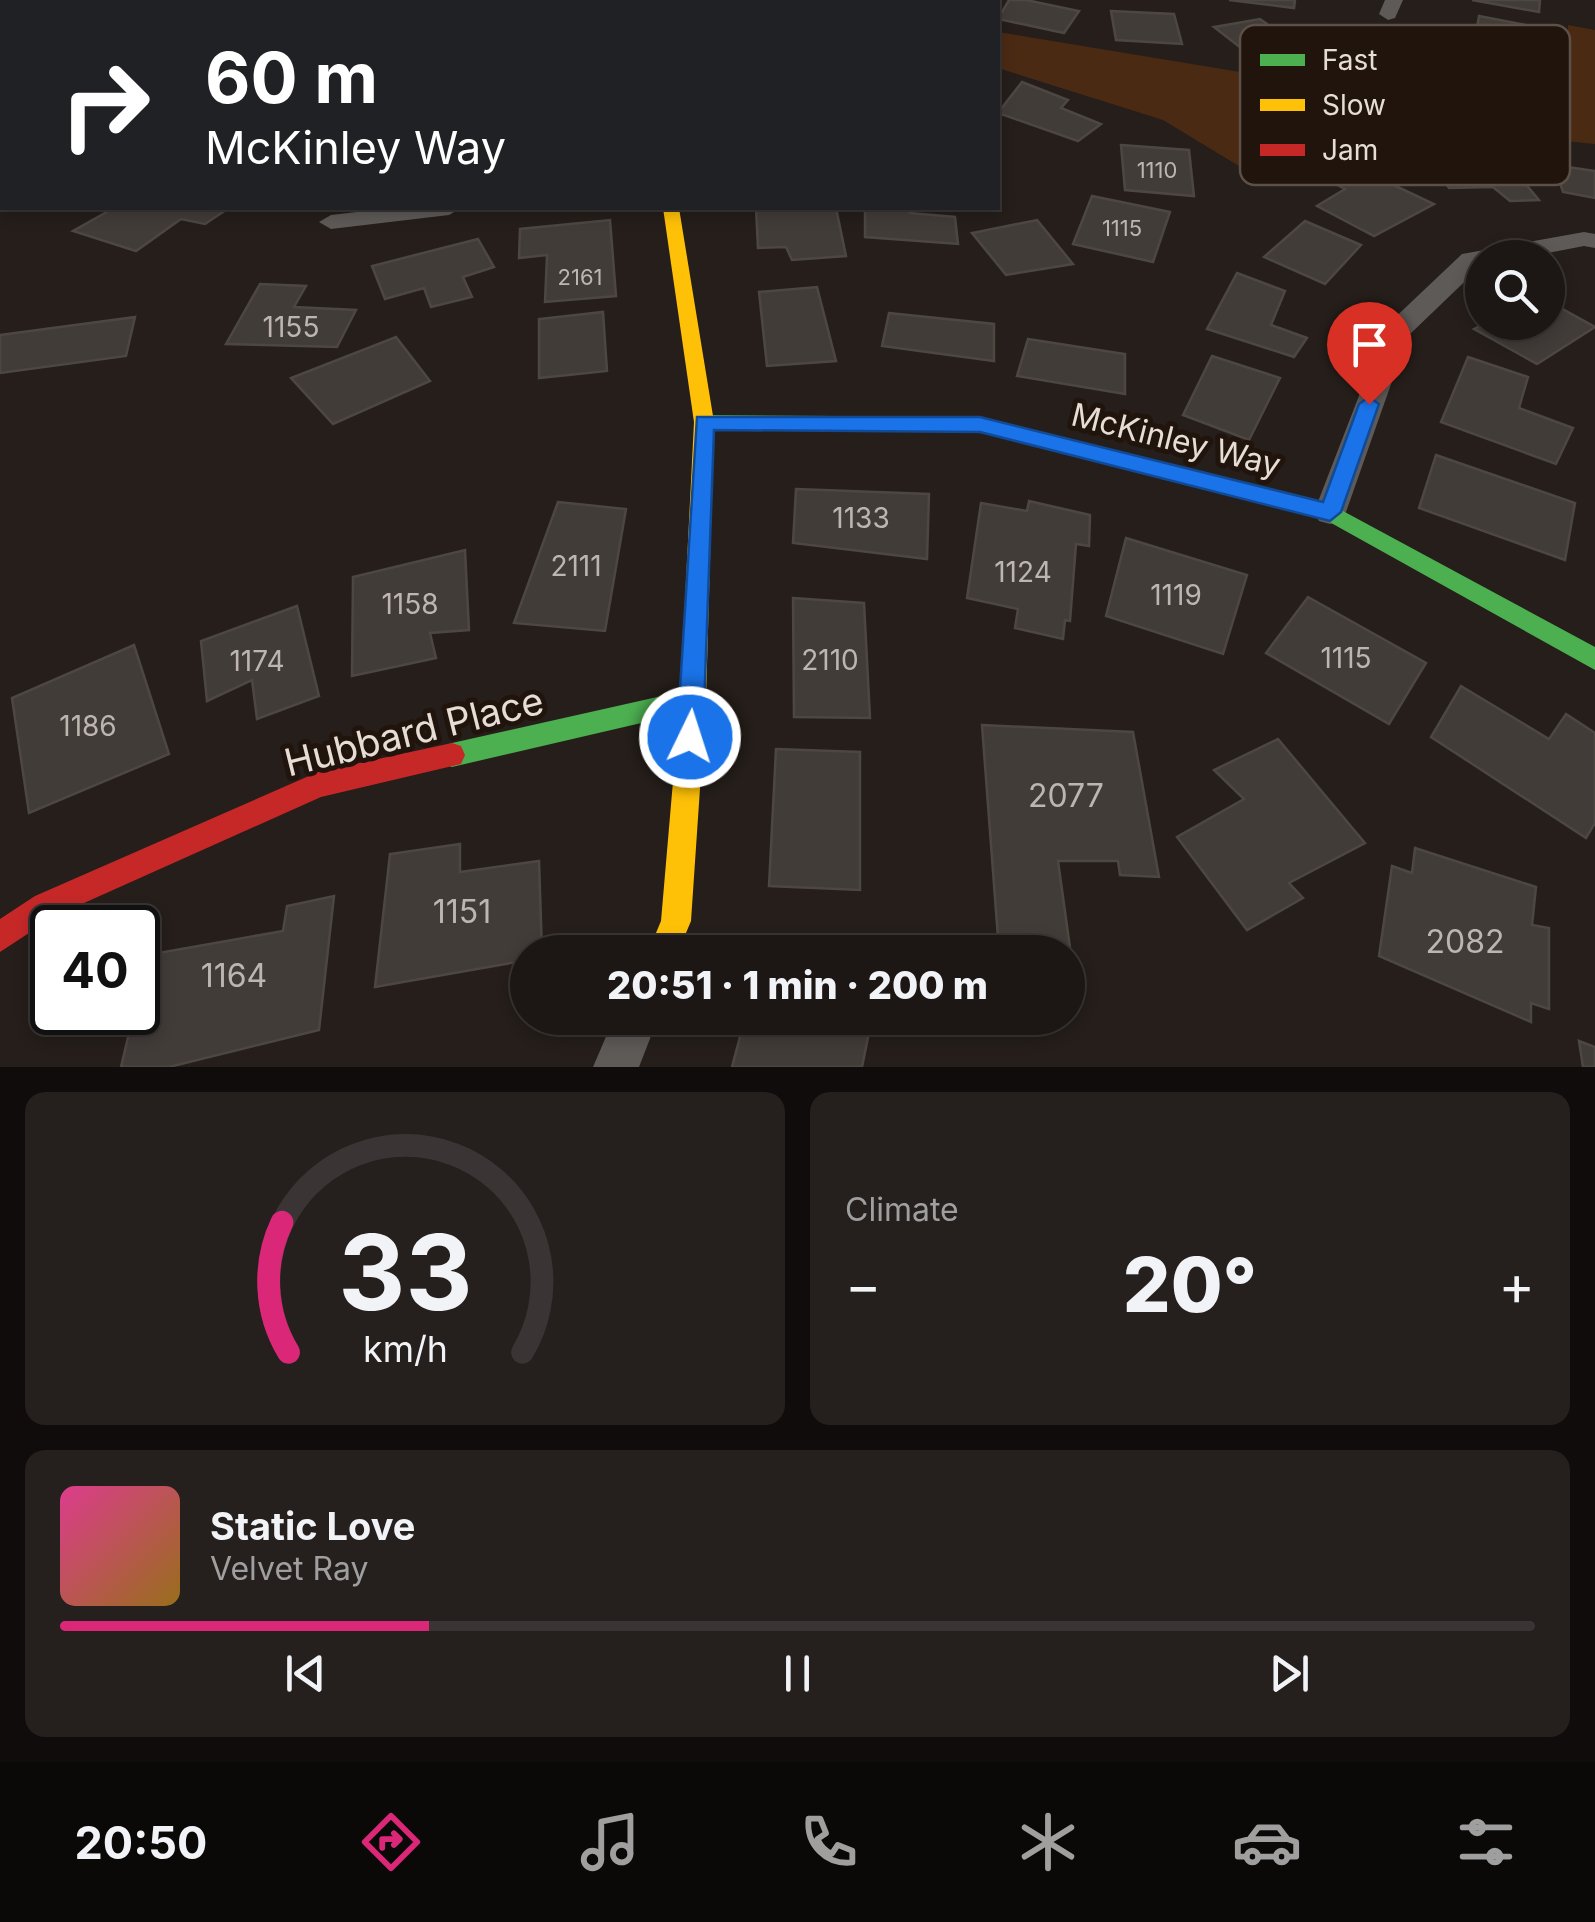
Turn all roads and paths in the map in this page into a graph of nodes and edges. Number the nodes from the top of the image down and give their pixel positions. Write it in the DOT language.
graph roads {
  1 [pos="432,210"];
  2 [pos="671,210"];
  3 [pos="330,222"];
  4 [pos="1595,241"];
  5 [pos="704,422"];
  6 [pos="1330,512"];
  7 [pos="1595,659"];
  8 [pos="693,700"];
  9 [pos="670,935"];
  10 [pos="0,938"];
  11 [pos="629,1035"];
  12 [pos="616,1067"];
  1 -- 3 [label="street"];
  2 -- 5 [label="street"];
  4 -- 6 [label="street"];
  5 -- 6 [label="street, McKinley Way"];
  5 -- 8 [label="street"];
  6 -- 7 [label="street, McKinley Way"];
  8 -- 9 [label="street"];
  8 -- 10 [label="street, Hubbard Place"];
  11 -- 12 [label="street"];
}
